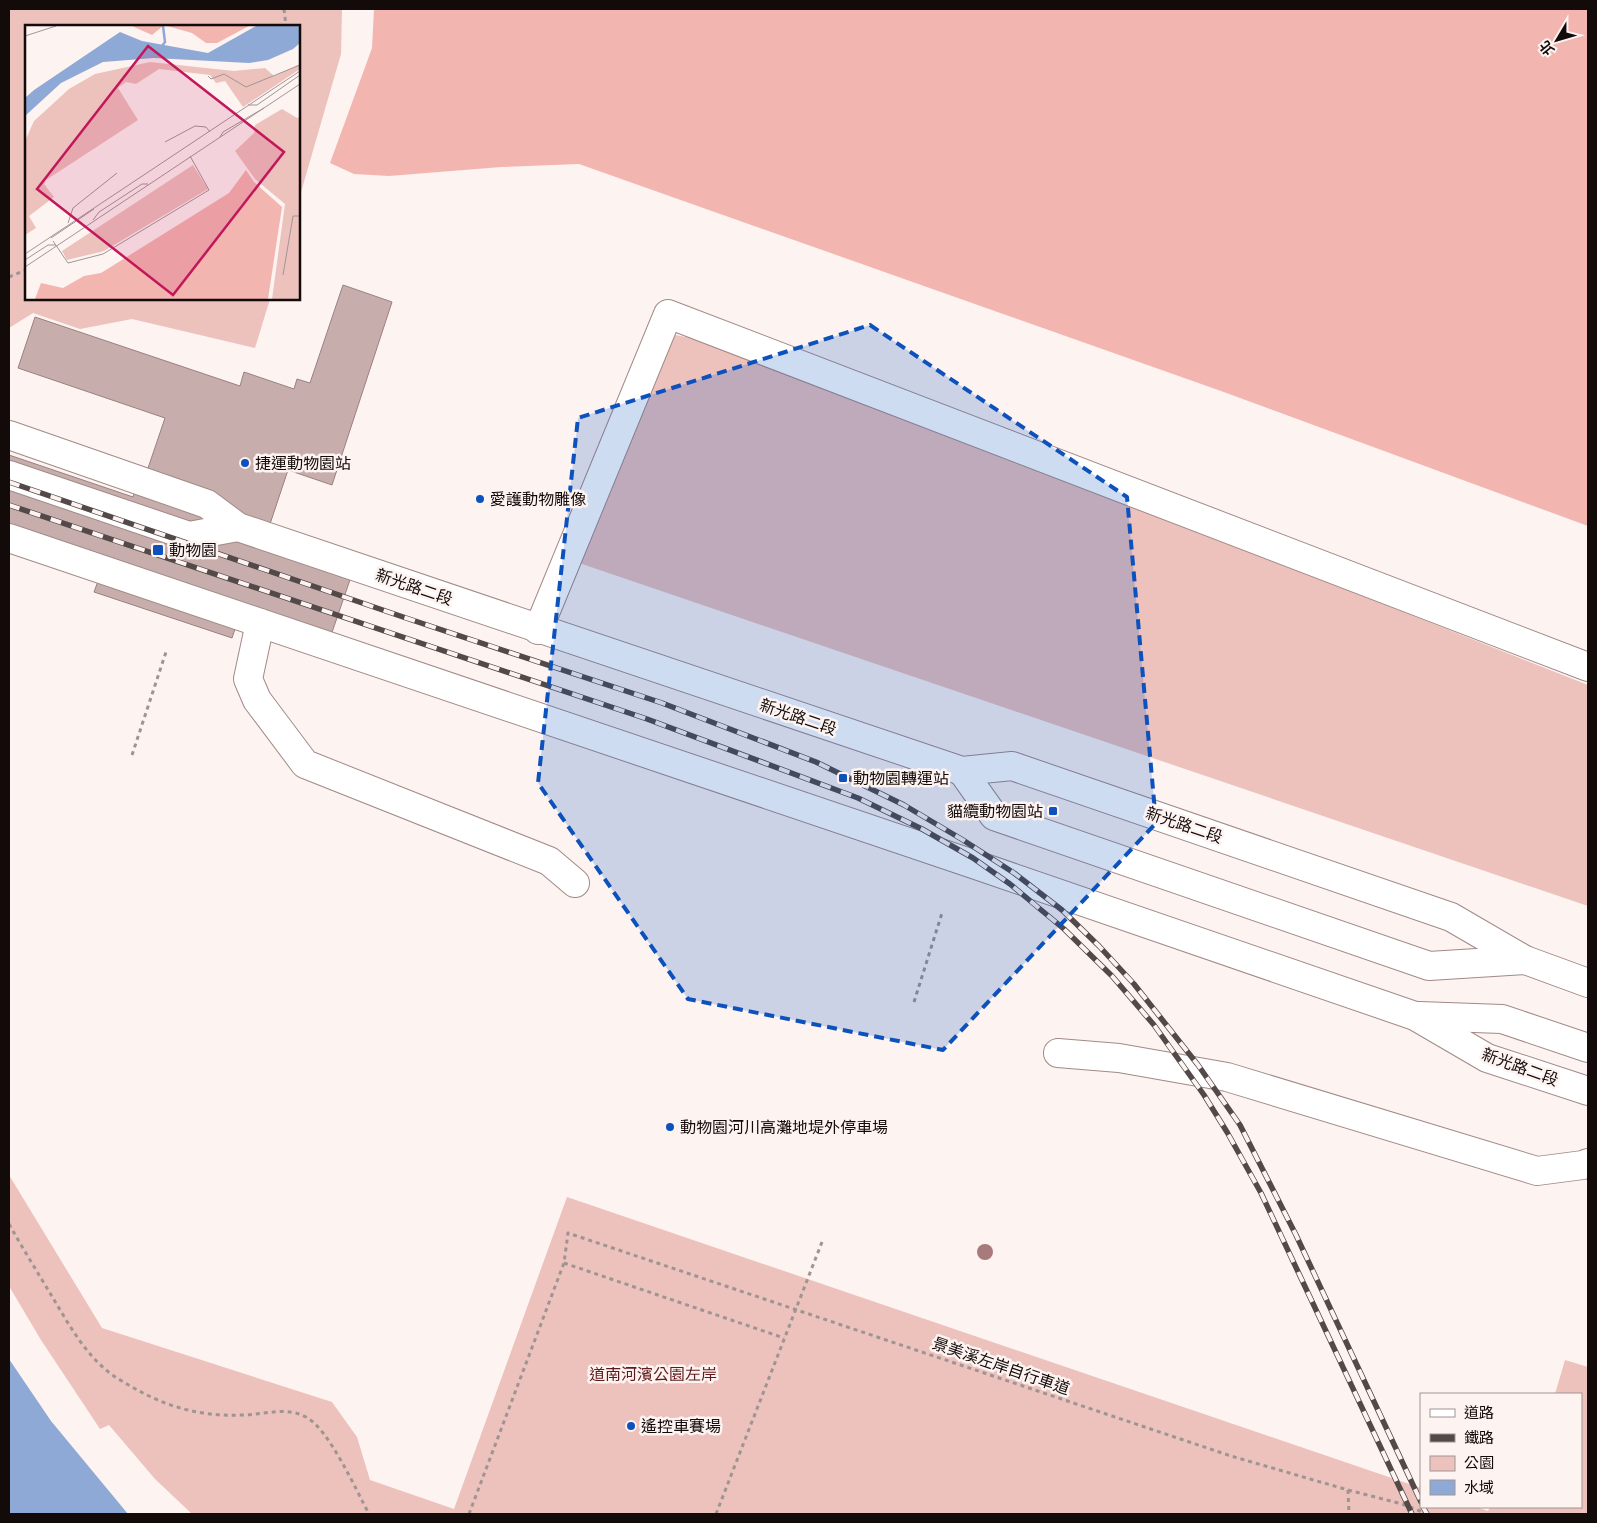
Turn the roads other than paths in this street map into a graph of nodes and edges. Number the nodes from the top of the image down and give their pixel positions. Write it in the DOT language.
graph roads {
  1 [pos="9,435"];
  2 [pos="9,475"];
  3 [pos="238,527"];
  4 [pos="9,538"];
  5 [pos="260,623"];
  6 [pos="538,630"];
  7 [pos="1588,667"];
  8 [pos="962,771"];
  9 [pos="575,883"];
  10 [pos="1525,960"];
  11 [pos="1588,983"];
  12 [pos="1414,1016"];
  13 [pos="1588,1048"];
  14 [pos="1058,1053"];
  15 [pos="1588,1092"];
  16 [pos="1588,1163"];
  1 -- 3 [label="street, 新光路二段"];
  2 -- 3 [label="street"];
  3 -- 6 [label="street, 新光路二段"];
  4 -- 5 [label="street, 新光路二段"];
  5 -- 9 [label="street"];
  5 -- 12 [label="street, 新光路二段"];
  6 -- 7 [label="street"];
  6 -- 8 [label="street, 新光路二段"];
  8 -- 10 [label="street, 新光路二段"];
  8 -- 10 [label="street"];
  10 -- 11 [label="street, 新光路二段"];
  12 -- 13 [label="street"];
  12 -- 15 [label="street, 新光路二段"];
  14 -- 16 [label="street"];
}
